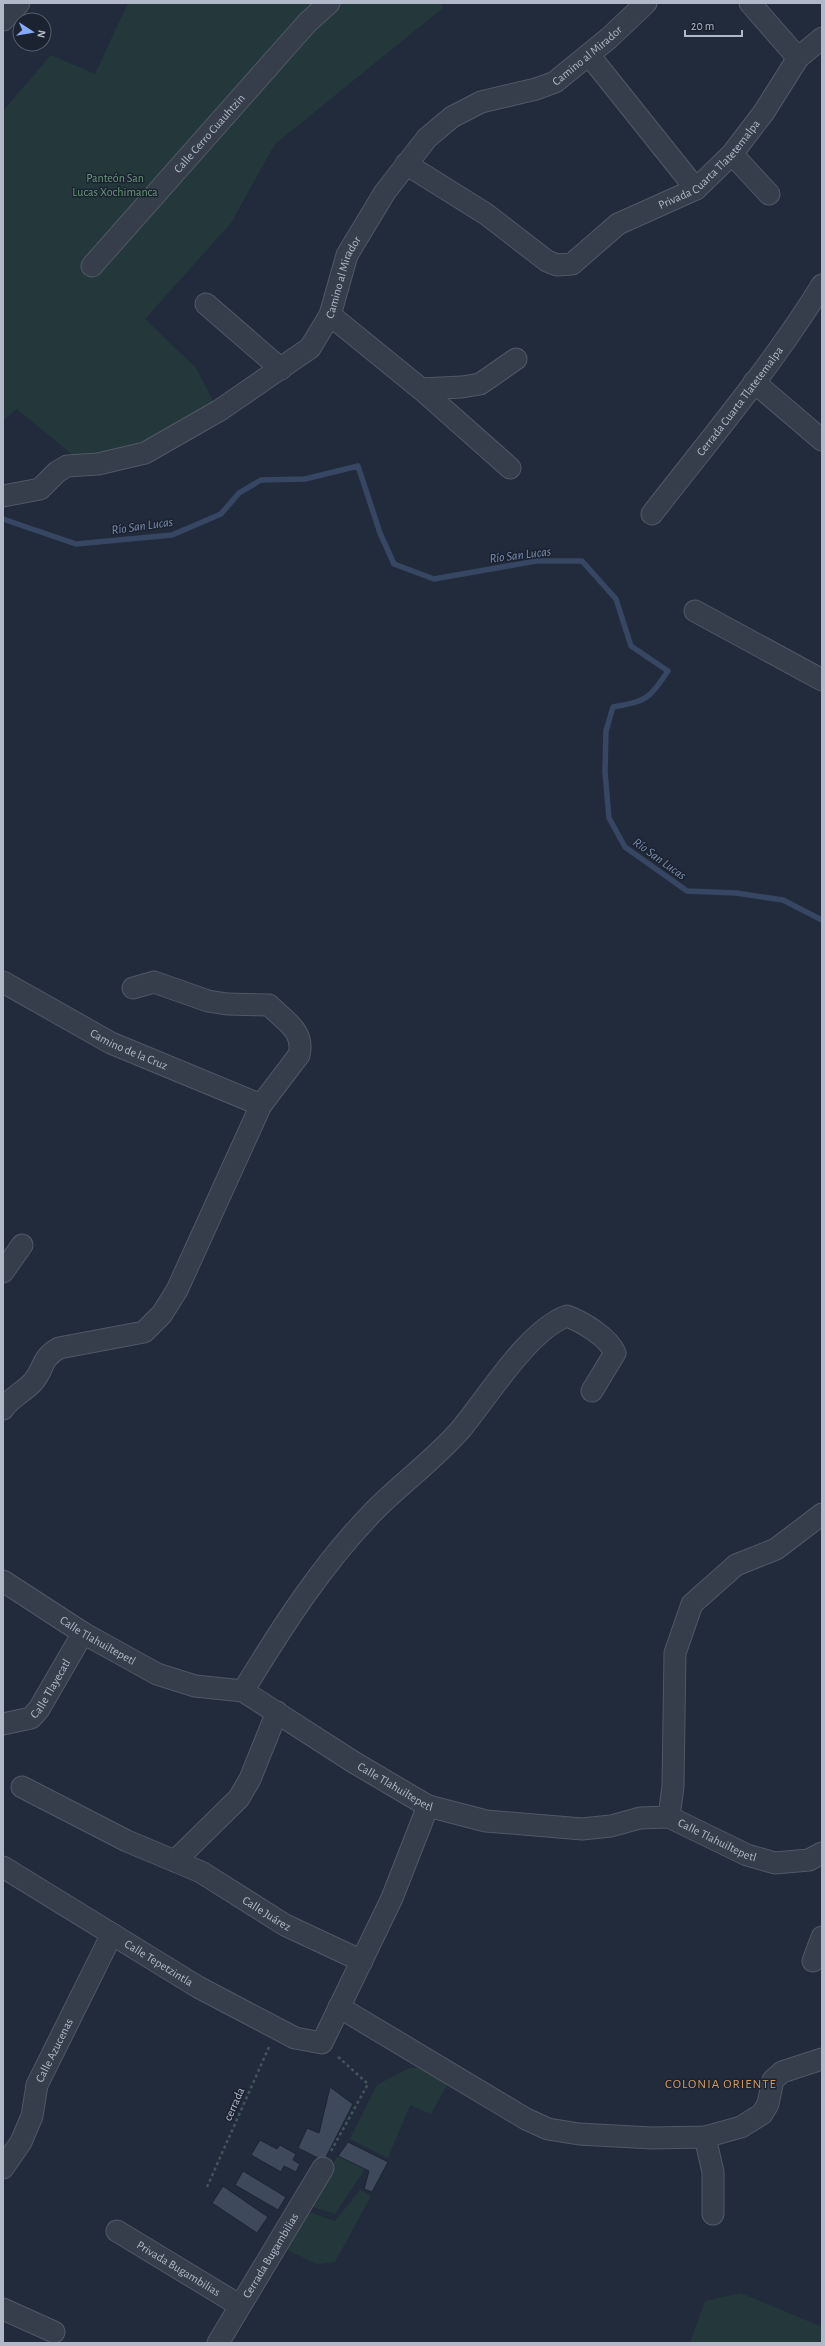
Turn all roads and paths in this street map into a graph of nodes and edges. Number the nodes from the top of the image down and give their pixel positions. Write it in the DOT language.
graph roads {
  1 [pos="19,3"];
  2 [pos="329,3"];
  3 [pos="646,3"];
  4 [pos="750,3"];
  5 [pos="3,20"];
  6 [pos="822,38"];
  7 [pos="589,55"];
  8 [pos="798,58"];
  9 [pos="732,154"];
  10 [pos="406,164"];
  11 [pos="696,189"];
  12 [pos="769,194"];
  13 [pos="92,266"];
  14 [pos="822,285"];
  15 [pos="206,304"];
  16 [pos="330,315"];
  17 [pos="516,359"];
  18 [pos="281,369"];
  19 [pos="754,382"];
  20 [pos="421,389"];
  21 [pos="822,440"];
  22 [pos="510,468"];
  23 [pos="3,496"];
  24 [pos="652,514"];
  25 [pos="695,611"];
  26 [pos="822,680"];
  27 [pos="3,982"];
  28 [pos="133,988"];
  29 [pos="261,1105"];
  30 [pos="22,1244"];
  31 [pos="3,1272"];
  32 [pos="592,1391"];
  33 [pos="3,1409"];
  34 [pos="822,1514"];
  35 [pos="3,1581"];
  36 [pos="83,1633"];
  37 [pos="243,1691"];
  38 [pos="277,1712"];
  39 [pos="3,1724"];
  40 [pos="22,1786"];
  41 [pos="428,1806"];
  42 [pos="669,1817"];
  43 [pos="822,1853"];
  44 [pos="175,1861"];
  45 [pos="3,1867"];
  46 [pos="112,1934"];
  47 [pos="822,1937"];
  48 [pos="362,1961"];
  49 [pos="813,1961"];
  50 [pos="339,2007"];
  51 [pos="277,2029"];
  52 [pos="322,2043"];
  53 [pos="822,2059"];
  54 [pos="706,2137"];
  55 [pos="3,2168"];
  56 [pos="322,2168"];
  57 [pos="207,2188"];
  58 [pos="713,2214"];
  59 [pos="117,2231"];
  60 [pos="239,2306"];
  61 [pos="3,2308"];
  62 [pos="54,2332"];
  63 [pos="218,2343"];
  1 -- 5 [label="street"];
  2 -- 13 [label="street, Calle Cerro Cuauhtzin"];
  3 -- 7 [label="street, Camino al Mirador"];
  4 -- 8 [label="street"];
  6 -- 8 [label="street, Privada Cuarta Tlatetemalpa"];
  7 -- 10 [label="street, Camino al Mirador"];
  7 -- 11 [label="street"];
  8 -- 9 [label="street, Privada Cuarta Tlatetemalpa"];
  9 -- 11 [label="street, Privada Cuarta Tlatetemalpa"];
  9 -- 12 [label="street"];
  10 -- 11 [label="street, Privada Cuarta Tlatetemalpa"];
  10 -- 16 [label="street, Camino al Mirador"];
  14 -- 19 [label="street, Cerrada Cuarta Tlatetemalpa"];
  15 -- 18 [label="street"];
  16 -- 18 [label="street, Camino al Mirador"];
  16 -- 20 [label="street"];
  17 -- 20 [label="street"];
  18 -- 23 [label="street, Camino al Mirador"];
  19 -- 21 [label="street"];
  19 -- 24 [label="street, Cerrada Cuarta Tlatetemalpa"];
  20 -- 22 [label="street"];
  25 -- 26 [label="street"];
  27 -- 29 [label="street, Camino de la Cruz"];
  28 -- 29 [label="street"];
  29 -- 33 [label="street"];
  30 -- 31 [label="street"];
  32 -- 37 [label="street"];
  34 -- 42 [label="street"];
  35 -- 36 [label="street, Calle Tlahuiltepetl"];
  36 -- 37 [label="street, Calle Tlahuiltepetl"];
  36 -- 39 [label="street, Calle Tlayecatl"];
  37 -- 38 [label="street, Calle Tlahuiltepetl"];
  38 -- 41 [label="street, Calle Tlahuiltepetl"];
  38 -- 44 [label="street"];
  40 -- 44 [label="street, Calle Juárez"];
  41 -- 42 [label="street, Calle Tlahuiltepetl"];
  41 -- 48 [label="street"];
  42 -- 43 [label="street, Calle Tlahuiltepetl"];
  44 -- 48 [label="street, Calle Juárez"];
  45 -- 46 [label="street, Calle Tepetzintla"];
  46 -- 51 [label="street, Calle Tepetzintla"];
  46 -- 55 [label="street, Calle Azucenas"];
  47 -- 49 [label="street"];
  48 -- 50 [label="street"];
  50 -- 52 [label="street"];
  50 -- 54 [label="street"];
  51 -- 52 [label="street, Calle Tepetzintla"];
  51 -- 57 [label="path, cerrada"];
  52 -- 56 [label="path"];
  53 -- 54 [label="street"];
  54 -- 58 [label="street"];
  56 -- 60 [label="street, Cerrada Bugambilias"];
  59 -- 60 [label="street, Privada Bugambilias"];
  60 -- 63 [label="street, Cerrada Bugambilias"];
  61 -- 62 [label="street"];
}
